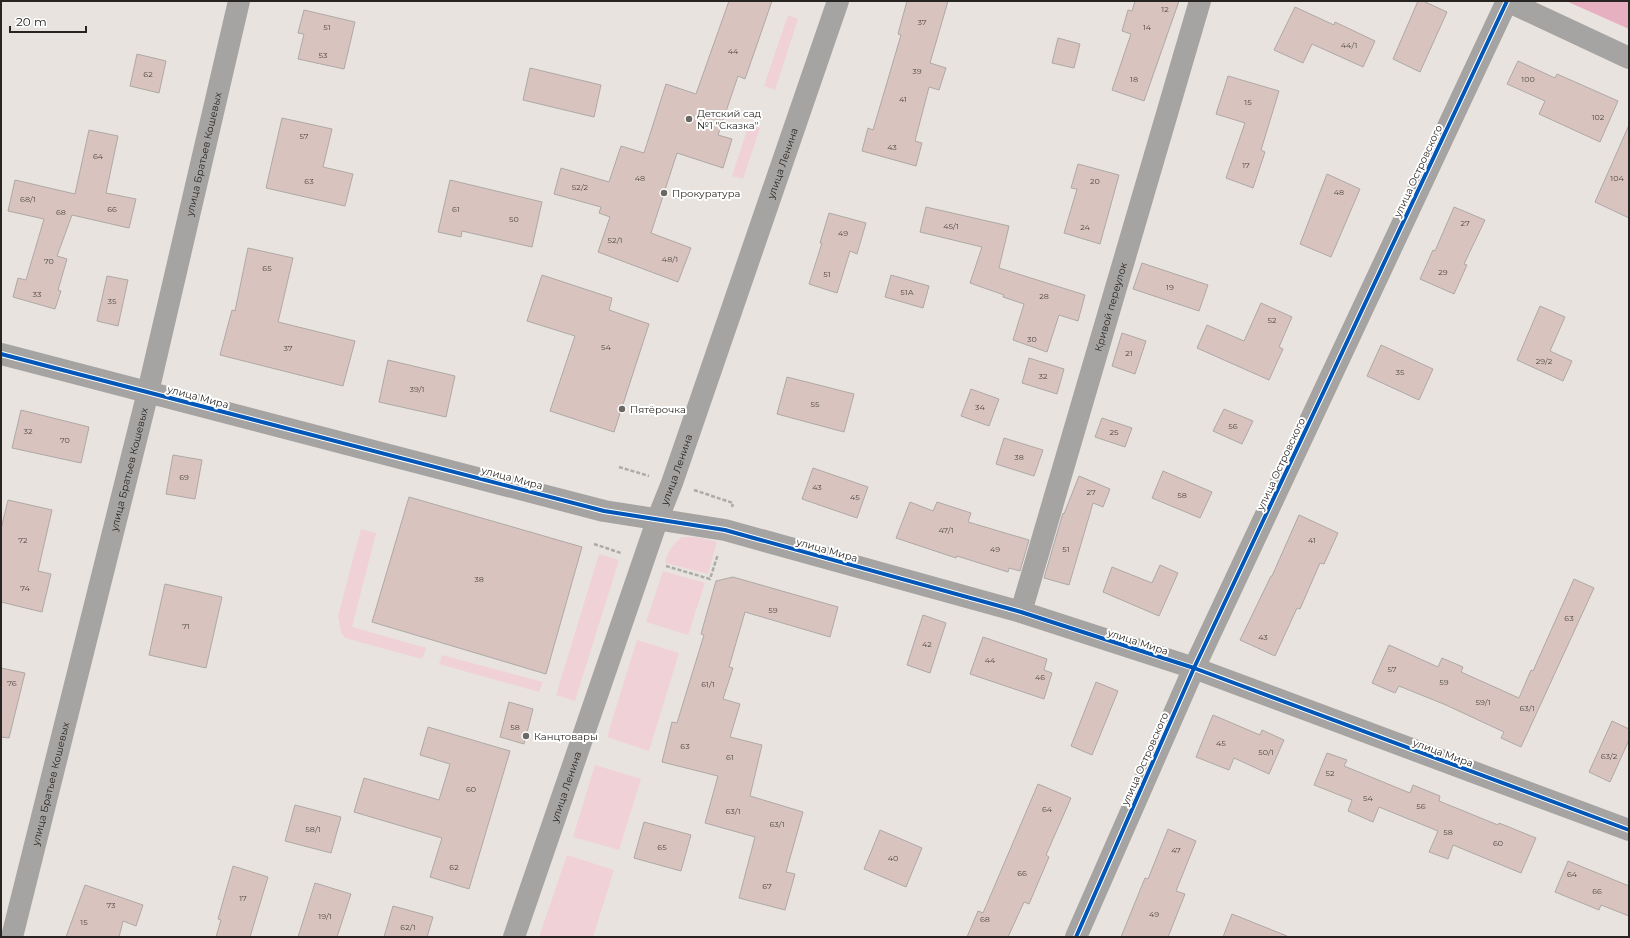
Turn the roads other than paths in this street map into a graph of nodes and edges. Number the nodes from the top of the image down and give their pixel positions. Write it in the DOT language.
graph roads {
  1 [pos="239,1"];
  2 [pos="838,1"];
  3 [pos="1200,1"];
  4 [pos="1507,1"];
  5 [pos="1629,58"];
  6 [pos="1,354"];
  7 [pos="148,392"];
  8 [pos="658,518"];
  9 [pos="1021,612"];
  10 [pos="1194,668"];
  11 [pos="1629,830"];
  12 [pos="12,937"];
  13 [pos="514,937"];
  14 [pos="1076,937"];
  1 -- 7 [label="street, улица Братьев Кошевых"];
  2 -- 8 [label="street, улица Ленина"];
  3 -- 9 [label="street, Кривой переулок"];
  4 -- 5 [label="street"];
  4 -- 10 [label="street, улица Островского"];
  6 -- 7 [label="street, улица Мира"];
  7 -- 8 [label="street, улица Мира"];
  7 -- 12 [label="street, улица Братьев Кошевых"];
  8 -- 9 [label="street, улица Мира"];
  8 -- 13 [label="street, улица Ленина"];
  9 -- 10 [label="street, улица Мира"];
  10 -- 11 [label="street, улица Мира"];
  10 -- 14 [label="street, улица Островского"];
}
